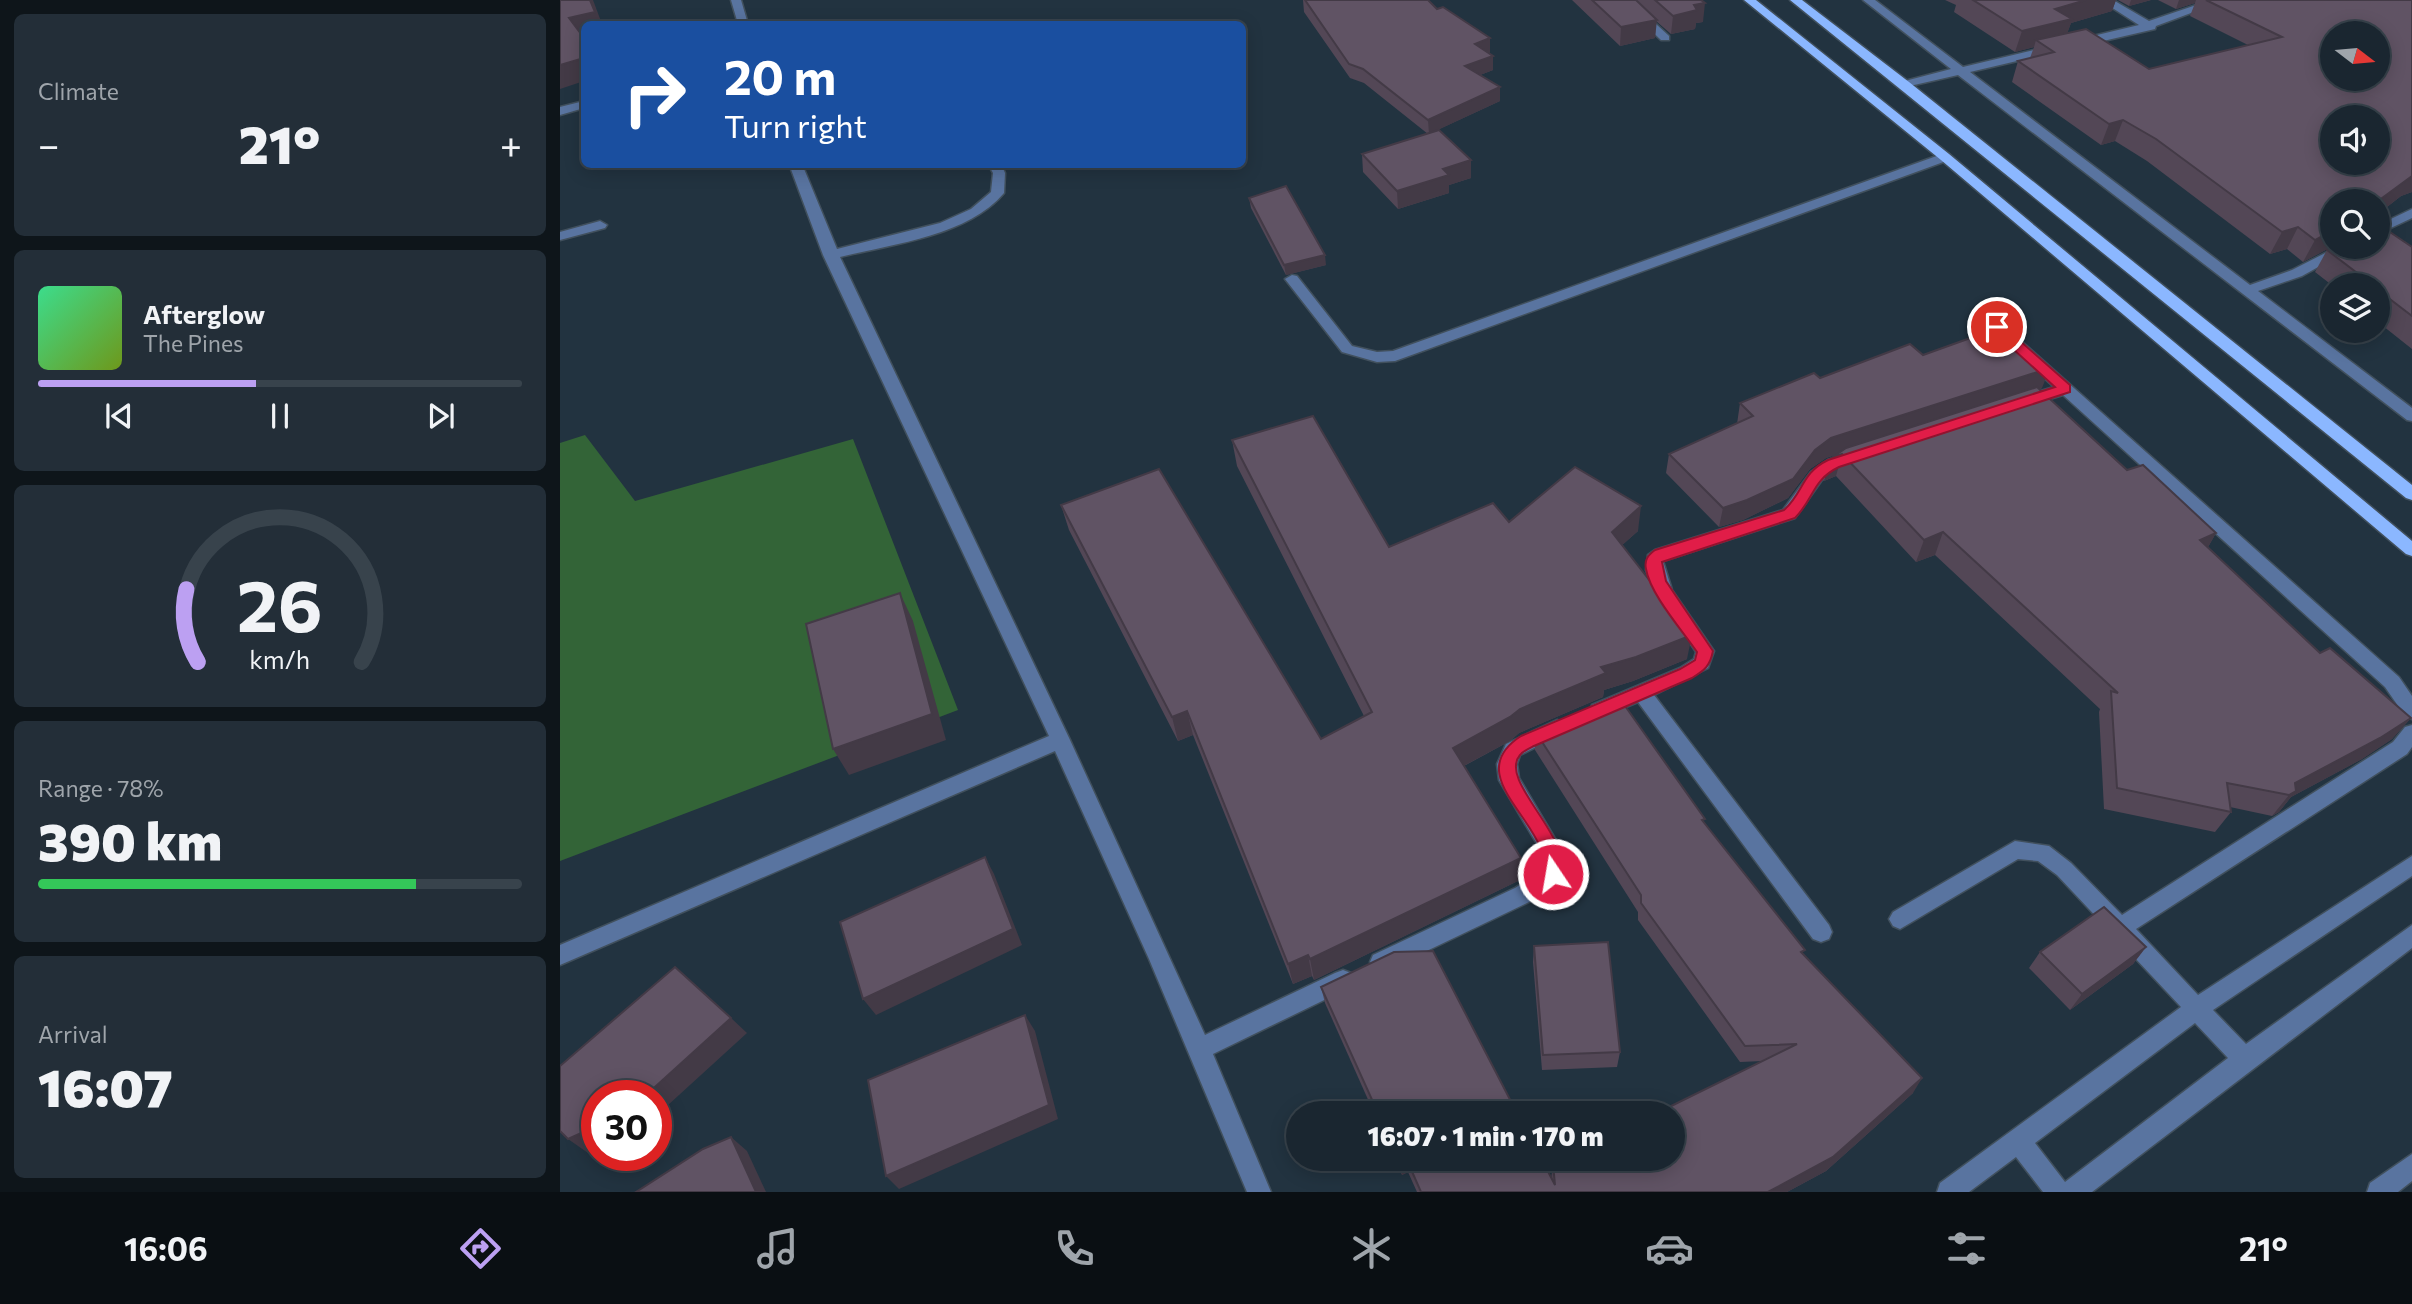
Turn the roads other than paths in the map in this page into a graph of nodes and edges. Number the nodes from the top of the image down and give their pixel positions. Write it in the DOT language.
graph roads {
  1 [pos="736,0"];
  2 [pos="1624,0"];
  3 [pos="1749,0"];
  4 [pos="1795,0"];
  5 [pos="1868,0"];
  6 [pos="2105,0"];
  7 [pos="2221,0"];
  8 [pos="742,21"];
  9 [pos="2151,27"];
  10 [pos="1665,38"];
  11 [pos="1956,70"];
  12 [pos="1905,85"];
  13 [pos="581,106"];
  14 [pos="560,111"];
  15 [pos="1945,157"];
  16 [pos="797,168"];
  17 [pos="996,168"];
  18 [pos="2412,213"];
  19 [pos="2390,224"];
  20 [pos="600,225"];
  21 [pos="560,236"];
  22 [pos="830,255"];
  23 [pos="2324,259"];
  24 [pos="1292,279"];
  25 [pos="2248,290"];
  26 [pos="1980,312"];
  27 [pos="2065,389"];
  28 [pos="2003,409"];
  29 [pos="2412,416"];
  30 [pos="1868,452"];
  31 [pos="2412,494"];
  32 [pos="2412,550"];
  33 [pos="1642,692"];
  34 [pos="2412,711"];
  35 [pos="2412,733"];
  36 [pos="1060,740"];
  37 [pos="2412,865"];
  38 [pos="1900,919"];
  39 [pos="2121,927"];
  40 [pos="1821,932"];
  41 [pos="2412,935"];
  42 [pos="560,955"];
  43 [pos="2197,1008"];
  44 [pos="1200,1048"];
  45 [pos="2245,1059"];
  46 [pos="2019,1142"];
  47 [pos="2412,1166"];
  48 [pos="1259,1192"];
  49 [pos="1949,1192"];
  50 [pos="2058,1192"];
  51 [pos="2072,1192"];
  52 [pos="2379,1192"];
  1 -- 8 [label="street"];
  2 -- 10 [label="street"];
  3 -- 15 [label="main road"];
  4 -- 12 [label="main road"];
  5 -- 11 [label="street"];
  6 -- 9 [label="street"];
  7 -- 9 [label="street"];
  9 -- 11 [label="street"];
  11 -- 12 [label="street"];
  11 -- 25 [label="street"];
  12 -- 31 [label="main road"];
  13 -- 14 [label="street"];
  15 -- 24 [label="street"];
  15 -- 32 [label="main road"];
  16 -- 22 [label="street"];
  17 -- 22 [label="street"];
  18 -- 19 [label="street"];
  20 -- 21 [label="street"];
  22 -- 36 [label="street"];
  23 -- 25 [label="street"];
  25 -- 29 [label="street"];
  26 -- 27 [label="street"];
  27 -- 28 [label="street"];
  27 -- 34 [label="street"];
  30 -- 33 [label="street"];
  33 -- 40 [label="street"];
  33 -- 44 [label="street"];
  35 -- 39 [label="street"];
  36 -- 42 [label="street"];
  36 -- 44 [label="street"];
  37 -- 43 [label="street"];
  38 -- 39 [label="street"];
  39 -- 43 [label="street"];
  41 -- 45 [label="street"];
  43 -- 45 [label="street"];
  43 -- 46 [label="street"];
  44 -- 48 [label="street"];
  45 -- 51 [label="street"];
  46 -- 49 [label="street"];
  46 -- 50 [label="street"];
  47 -- 52 [label="street"];
}
